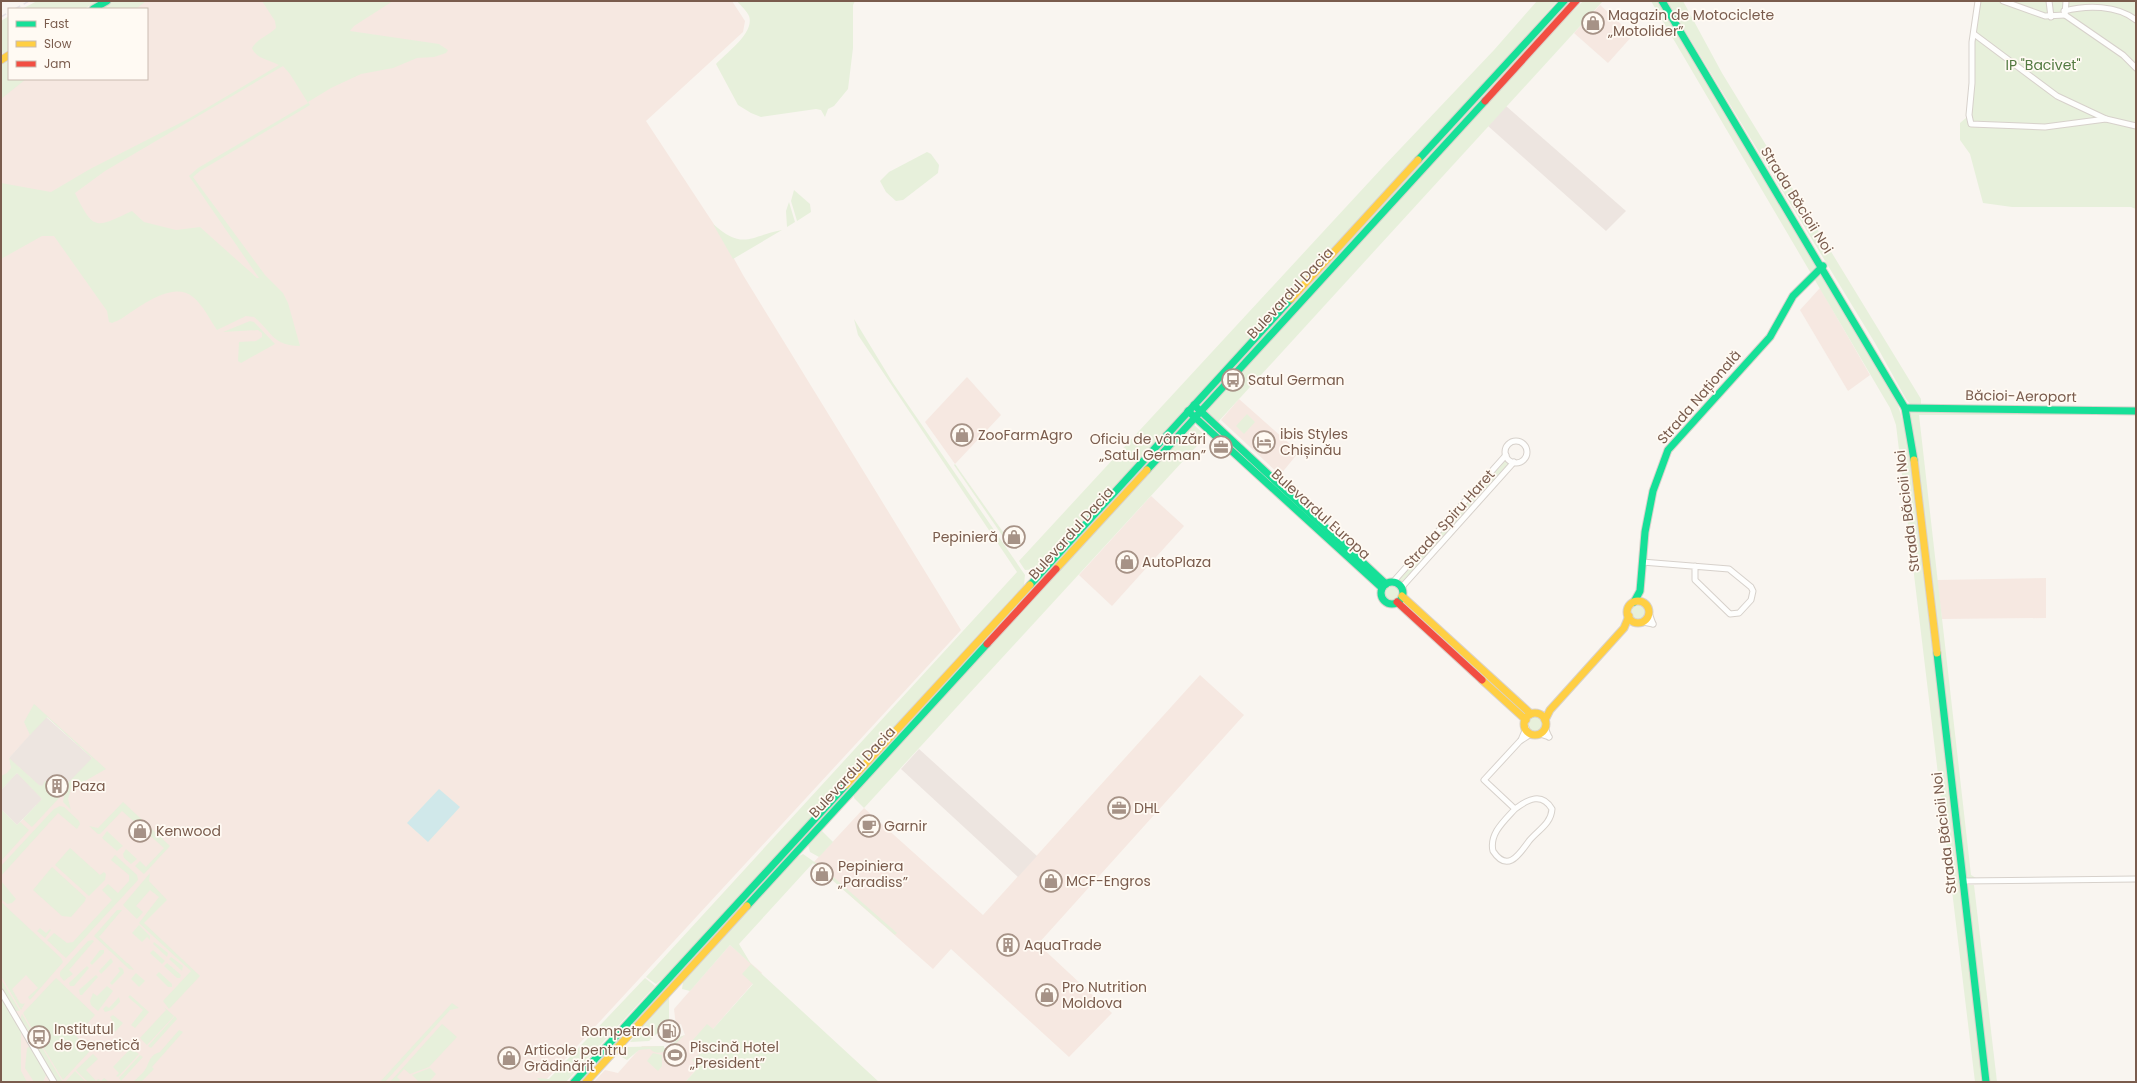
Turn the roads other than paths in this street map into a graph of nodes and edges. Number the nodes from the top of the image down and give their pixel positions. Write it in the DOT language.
graph roads {
  1 [pos="107,1"];
  2 [pos="1564,1"];
  3 [pos="1576,1"];
  4 [pos="1662,1"];
  5 [pos="1978,1"];
  6 [pos="2003,1"];
  7 [pos="2049,1"];
  8 [pos="2066,1"];
  9 [pos="95,8"];
  10 [pos="2065,13"];
  11 [pos="2051,16"];
  12 [pos="2136,20"];
  13 [pos="1974,34"];
  14 [pos="2136,68"];
  15 [pos="2106,118"];
  16 [pos="2136,126"];
  17 [pos="1823,266"];
  18 [pos="1194,405"];
  19 [pos="1905,408"];
  20 [pos="1188,411"];
  21 [pos="1200,411"];
  22 [pos="2136,411"];
  23 [pos="1194,416"];
  24 [pos="1236,449"];
  25 [pos="1506,455"];
  26 [pos="1514,462"];
  27 [pos="1642,562"];
  28 [pos="1695,566"];
  29 [pos="1031,582"];
  30 [pos="1387,585"];
  31 [pos="1401,588"];
  32 [pos="1038,589"];
  33 [pos="1640,591"];
  34 [pos="1399,599"];
  35 [pos="1634,602"];
  36 [pos="1645,604"];
  37 [pos="1628,616"];
  38 [pos="1640,622"];
  39 [pos="1624,628"];
  40 [pos="1550,710"];
  41 [pos="1539,714"];
  42 [pos="1529,717"];
  43 [pos="1545,720"];
  44 [pos="1526,728"];
  45 [pos="1532,734"];
  46 [pos="1520,741"];
  47 [pos="1515,809"];
  48 [pos="2136,879"];
  49 [pos="1962,882"];
  50 [pos="739,908"];
  51 [pos="1,992"];
  52 [pos="54,1082"];
  53 [pos="574,1082"];
  54 [pos="586,1082"];
  55 [pos="1986,1082"];
  1 -- 9 [label="main road"];
  2 -- 18 [label="main road, Bulevardul Dacia"];
  3 -- 21 [label="main road, Bulevardul Dacia"];
  4 -- 17 [label="main road, Strada Băcioii Noi"];
  5 -- 13 [label="street"];
  6 -- 11 [label="street"];
  7 -- 11 [label="street"];
  8 -- 10 [label="street"];
  10 -- 11 [label="street"];
  10 -- 12 [label="street"];
  10 -- 14 [label="street"];
  13 -- 15 [label="street"];
  13 -- 15 [label="street"];
  15 -- 16 [label="street"];
  17 -- 19 [label="main road, Strada Băcioii Noi"];
  17 -- 27 [label="main road, Strada Națională"];
  18 -- 20 [label="main road, Bulevardul Dacia"];
  18 -- 21 [label="main road, Bulevardul Europa"];
  19 -- 22 [label="main road, Băcioi-Aeroport"];
  19 -- 49 [label="main road, Strada Băcioii Noi"];
  20 -- 23 [label="main road, Bulevardul Europa"];
  20 -- 29 [label="main road, Bulevardul Dacia"];
  21 -- 23 [label="main road, Bulevardul Dacia"];
  21 -- 24 [label="main road, Bulevardul Europa"];
  23 -- 24 [label="main road, Bulevardul Europa"];
  23 -- 32 [label="main road, Bulevardul Dacia"];
  24 -- 30 [label="main road, Bulevardul Europa"];
  25 -- 26 [label="street, Strada Spiru Haret"];
  25 -- 26 [label="street, Strada Spiru Haret"];
  25 -- 30 [label="street, Strada Spiru Haret"];
  26 -- 31 [label="street, Strada Spiru Haret"];
  27 -- 28 [label="street"];
  27 -- 33 [label="main road, Strada Națională"];
  28 -- 28 [label="street"];
  29 -- 32 [label="main road"];
  29 -- 50 [label="main road, Bulevardul Dacia"];
  30 -- 31 [label="main road, Bulevardul Europa"];
  30 -- 34 [label="main road, Bulevardul Europa"];
  31 -- 34 [label="main road"];
  32 -- 50 [label="main road, Bulevardul Dacia"];
  33 -- 35 [label="main road, Strada Națională"];
  33 -- 36 [label="main road, Strada Națională"];
  34 -- 42 [label="main road, Bulevardul Europa"];
  35 -- 36 [label="main road"];
  35 -- 37 [label="main road, Strada Națională"];
  36 -- 38 [label="main road, Strada Națională"];
  37 -- 38 [label="main road"];
  37 -- 39 [label="main road, Strada Națională"];
  38 -- 39 [label="main road, Strada Națională"];
  39 -- 40 [label="main road, Strada Națională"];
  40 -- 41 [label="main road, Strada Națională"];
  40 -- 43 [label="main road, Strada Națională"];
  41 -- 42 [label="main road"];
  41 -- 43 [label="main road"];
  42 -- 44 [label="main road"];
  43 -- 45 [label="main road"];
  44 -- 45 [label="main road"];
  44 -- 46 [label="street"];
  45 -- 46 [label="street"];
  46 -- 47 [label="street"];
  47 -- 47 [label="street"];
  48 -- 49 [label="street"];
  49 -- 55 [label="main road, Strada Băcioii Noi"];
  50 -- 53 [label="main road, Bulevardul Dacia"];
  50 -- 54 [label="main road, Bulevardul Dacia"];
  51 -- 52 [label="street"];
}
